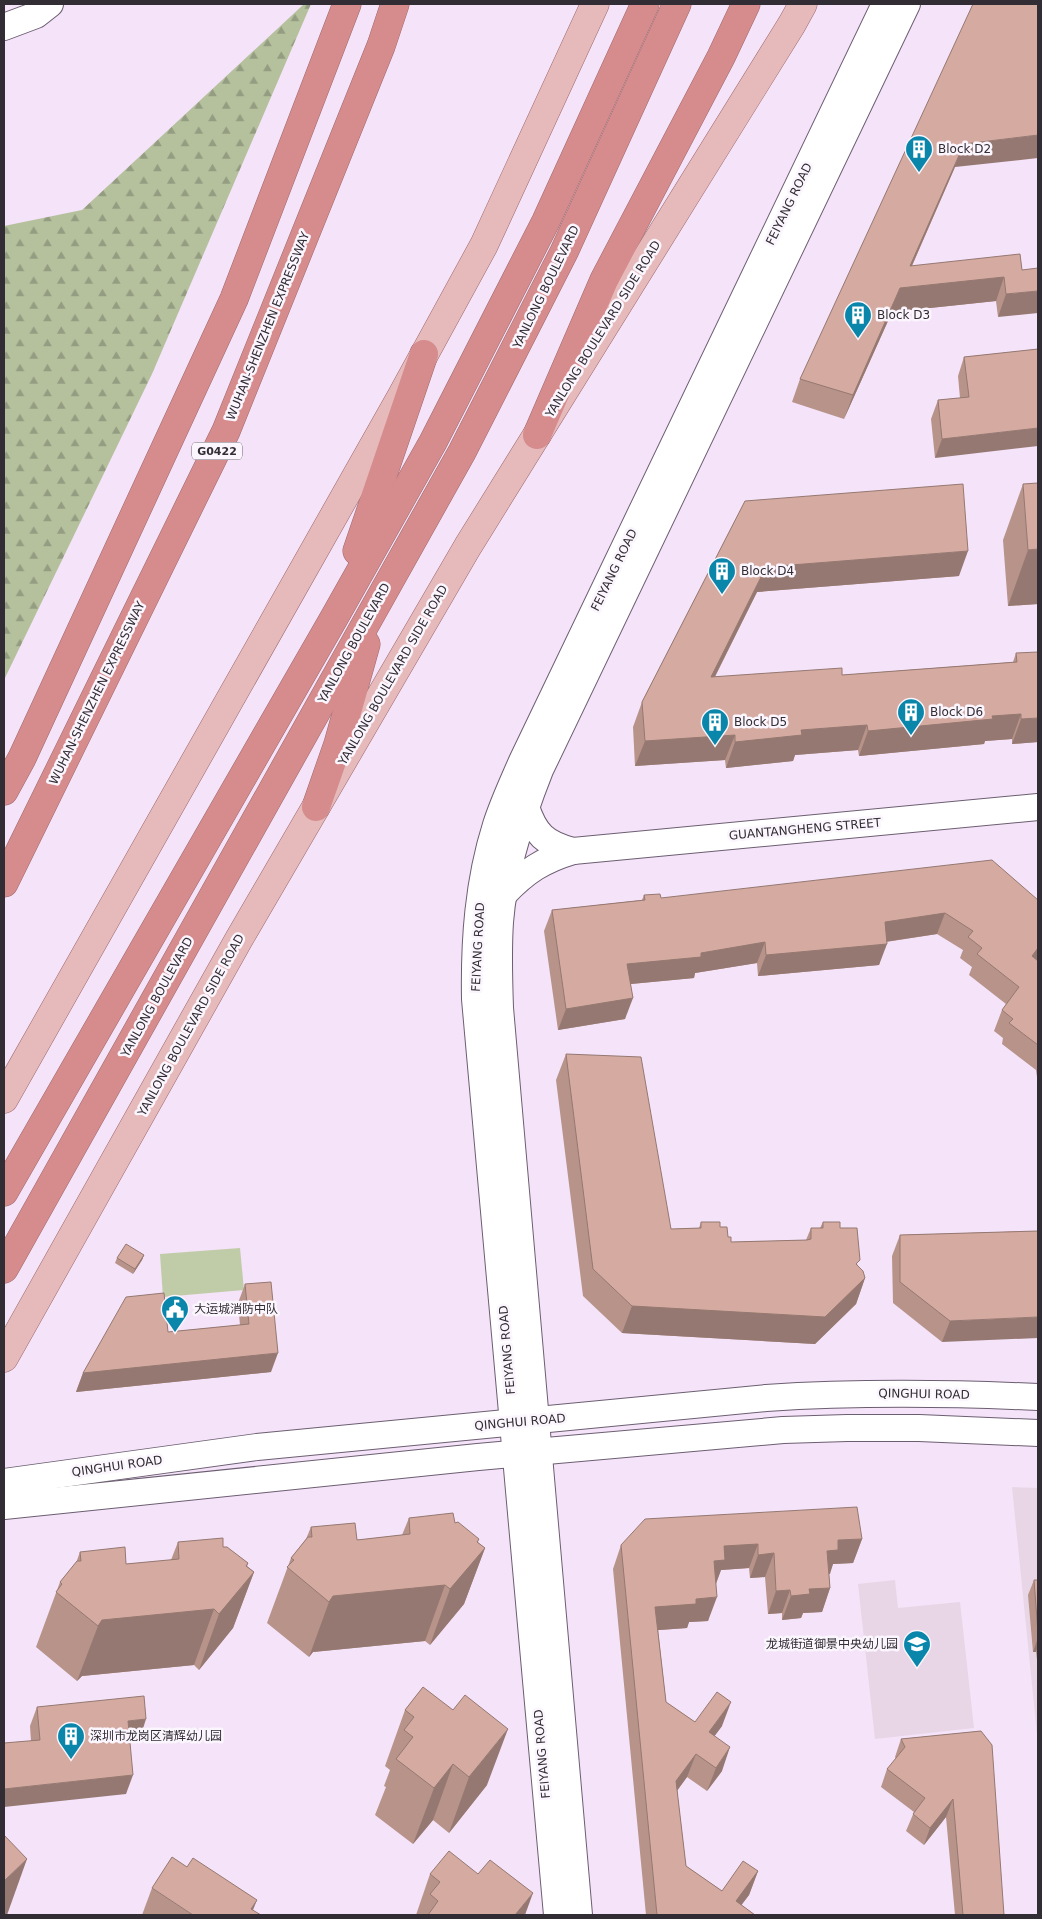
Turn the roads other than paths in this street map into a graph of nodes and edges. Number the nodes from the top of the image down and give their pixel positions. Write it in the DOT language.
graph roads {
  1 [pos="50,4"];
  2 [pos="347,4"];
  3 [pos="394,4"];
  4 [pos="594,4"];
  5 [pos="645,4"];
  6 [pos="677,4"];
  7 [pos="746,4"];
  8 [pos="803,4"];
  9 [pos="885,4"];
  10 [pos="907,4"];
  11 [pos="4,27"];
  12 [pos="424,354"];
  13 [pos="537,435"];
  14 [pos="383,592"];
  15 [pos="334,618"];
  16 [pos="4,791"];
  17 [pos="316,807"];
  18 [pos="526,807"];
  19 [pos="1038,807"];
  20 [pos="573,851"];
  21 [pos="4,883"];
  22 [pos="504,894"];
  23 [pos="4,1099"];
  24 [pos="4,1192"];
  25 [pos="4,1269"];
  26 [pos="4,1358"];
  27 [pos="1038,1398"];
  28 [pos="524,1421"];
  29 [pos="1038,1433"];
  30 [pos="527,1453"];
  31 [pos="4,1482"];
  32 [pos="4,1506"];
  33 [pos="557,1915"];
  34 [pos="579,1915"];
  1 -- 11 [label="street"];
  2 -- 16 [label="highway"];
  3 -- 21 [label="highway, WUHAN-SHENZHEN EXPRESSWAY / G0422"];
  4 -- 12 [label="main road"];
  5 -- 15 [label="highway"];
  6 -- 14 [label="highway, YANLONG BOULEVARD"];
  7 -- 13 [label="highway"];
  8 -- 13 [label="main road, YANLONG BOULEVARD SIDE ROAD"];
  9 -- 28 [label="street, FEIYANG ROAD"];
  10 -- 18 [label="street, FEIYANG ROAD"];
  12 -- 15 [label="highway"];
  12 -- 23 [label="main road"];
  13 -- 17 [label="main road, YANLONG BOULEVARD SIDE ROAD"];
  14 -- 17 [label="highway"];
  14 -- 25 [label="highway, YANLONG BOULEVARD"];
  15 -- 24 [label="highway"];
  17 -- 26 [label="main road, YANLONG BOULEVARD SIDE ROAD"];
  18 -- 20 [label="street, GUANTANGHENG STREET"];
  18 -- 22 [label="street, FEIYANG ROAD"];
  19 -- 20 [label="street, GUANTANGHENG STREET"];
  20 -- 22 [label="street, GUANTANGHENG STREET"];
  22 -- 28 [label="street, FEIYANG ROAD"];
  27 -- 28 [label="street, QINGHUI ROAD"];
  28 -- 30 [label="street, FEIYANG ROAD"];
  28 -- 31 [label="street, QINGHUI ROAD"];
  29 -- 30 [label="street"];
  30 -- 32 [label="street"];
  30 -- 33 [label="street, FEIYANG ROAD"];
  30 -- 34 [label="street, FEIYANG ROAD"];
}
